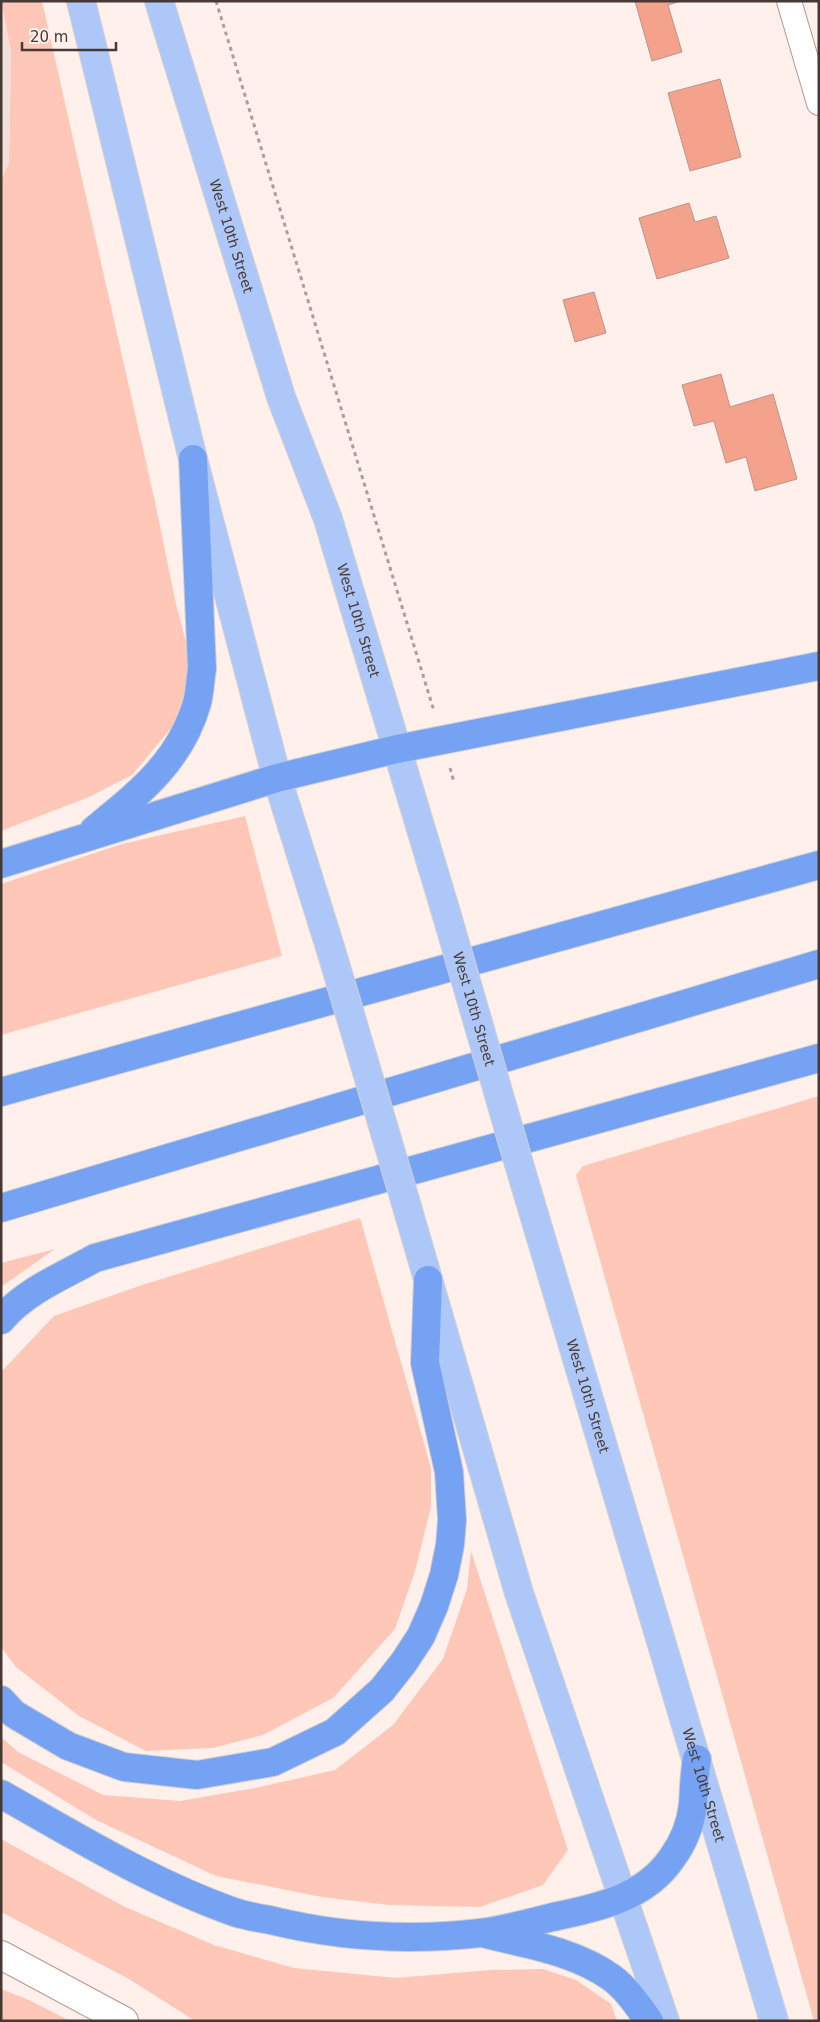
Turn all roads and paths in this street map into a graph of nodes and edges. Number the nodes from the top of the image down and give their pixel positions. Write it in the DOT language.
graph roads {
  1 [pos="81,1"];
  2 [pos="159,1"];
  3 [pos="216,1"];
  4 [pos="789,1"];
  5 [pos="819,103"];
  6 [pos="193,459"];
  7 [pos="819,666"];
  8 [pos="422,670"];
  9 [pos="397,749"];
  10 [pos="277,778"];
  11 [pos="82,839"];
  12 [pos="1,864"];
  13 [pos="819,866"];
  14 [pos="819,964"];
  15 [pos="819,1058"];
  16 [pos="1,1092"];
  17 [pos="1,1208"];
  18 [pos="428,1280"];
  19 [pos="1,1320"];
  20 [pos="1,1700"];
  21 [pos="697,1759"];
  22 [pos="1,1794"];
  23 [pos="622,1898"];
  24 [pos="482,1933"];
  25 [pos="1,1955"];
  26 [pos="124,2021"];
  27 [pos="649,2021"];
  28 [pos="665,2021"];
  29 [pos="774,2021"];
  1 -- 6 [label="main road"];
  2 -- 9 [label="main road, West 10th Street"];
  3 -- 8 [label="path"];
  4 -- 5 [label="street"];
  6 -- 10 [label="main road"];
  6 -- 11 [label="highway"];
  7 -- 9 [label="highway"];
  9 -- 10 [label="highway"];
  9 -- 21 [label="main road, West 10th Street, bridge"];
  10 -- 11 [label="highway"];
  10 -- 18 [label="main road, bridge"];
  11 -- 12 [label="highway"];
  13 -- 16 [label="highway"];
  14 -- 17 [label="highway"];
  15 -- 19 [label="highway"];
  18 -- 20 [label="highway"];
  18 -- 23 [label="main road"];
  21 -- 23 [label="highway"];
  21 -- 29 [label="main road, West 10th Street"];
  22 -- 24 [label="highway"];
  23 -- 24 [label="highway"];
  23 -- 28 [label="main road"];
  24 -- 27 [label="highway"];
  25 -- 26 [label="street"];
}
